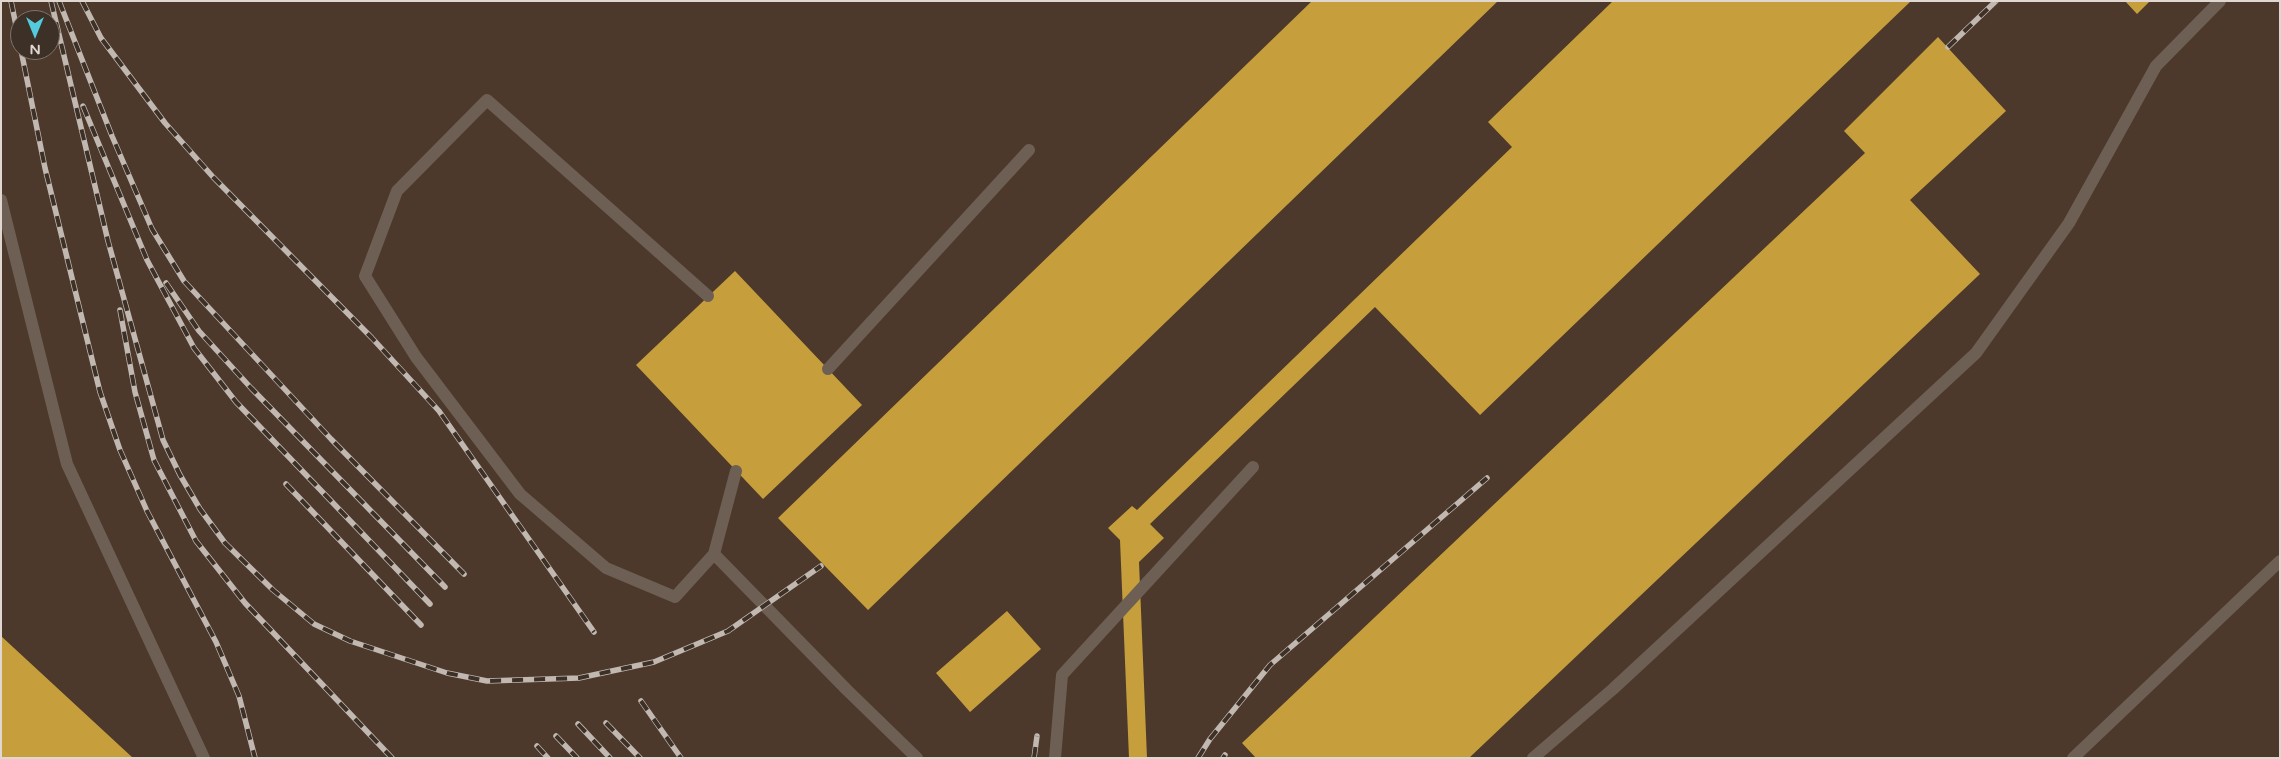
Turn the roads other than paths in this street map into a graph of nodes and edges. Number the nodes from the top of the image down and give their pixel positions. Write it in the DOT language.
graph roads {
  1 [pos="2220,1"];
  2 [pos="1029,150"];
  3 [pos="1,200"];
  4 [pos="708,296"];
  5 [pos="828,369"];
  6 [pos="1253,468"];
  7 [pos="736,471"];
  8 [pos="714,554"];
  9 [pos="2280,561"];
  10 [pos="204,758"];
  11 [pos="917,758"];
  12 [pos="1055,758"];
  13 [pos="1534,758"];
  14 [pos="2073,758"];
  1 -- 13 [label="lane"];
  2 -- 5 [label="lane"];
  3 -- 10 [label="lane"];
  4 -- 8 [label="lane"];
  6 -- 12 [label="lane"];
  7 -- 8 [label="lane"];
  8 -- 11 [label="lane"];
  9 -- 14 [label="lane"];
}
